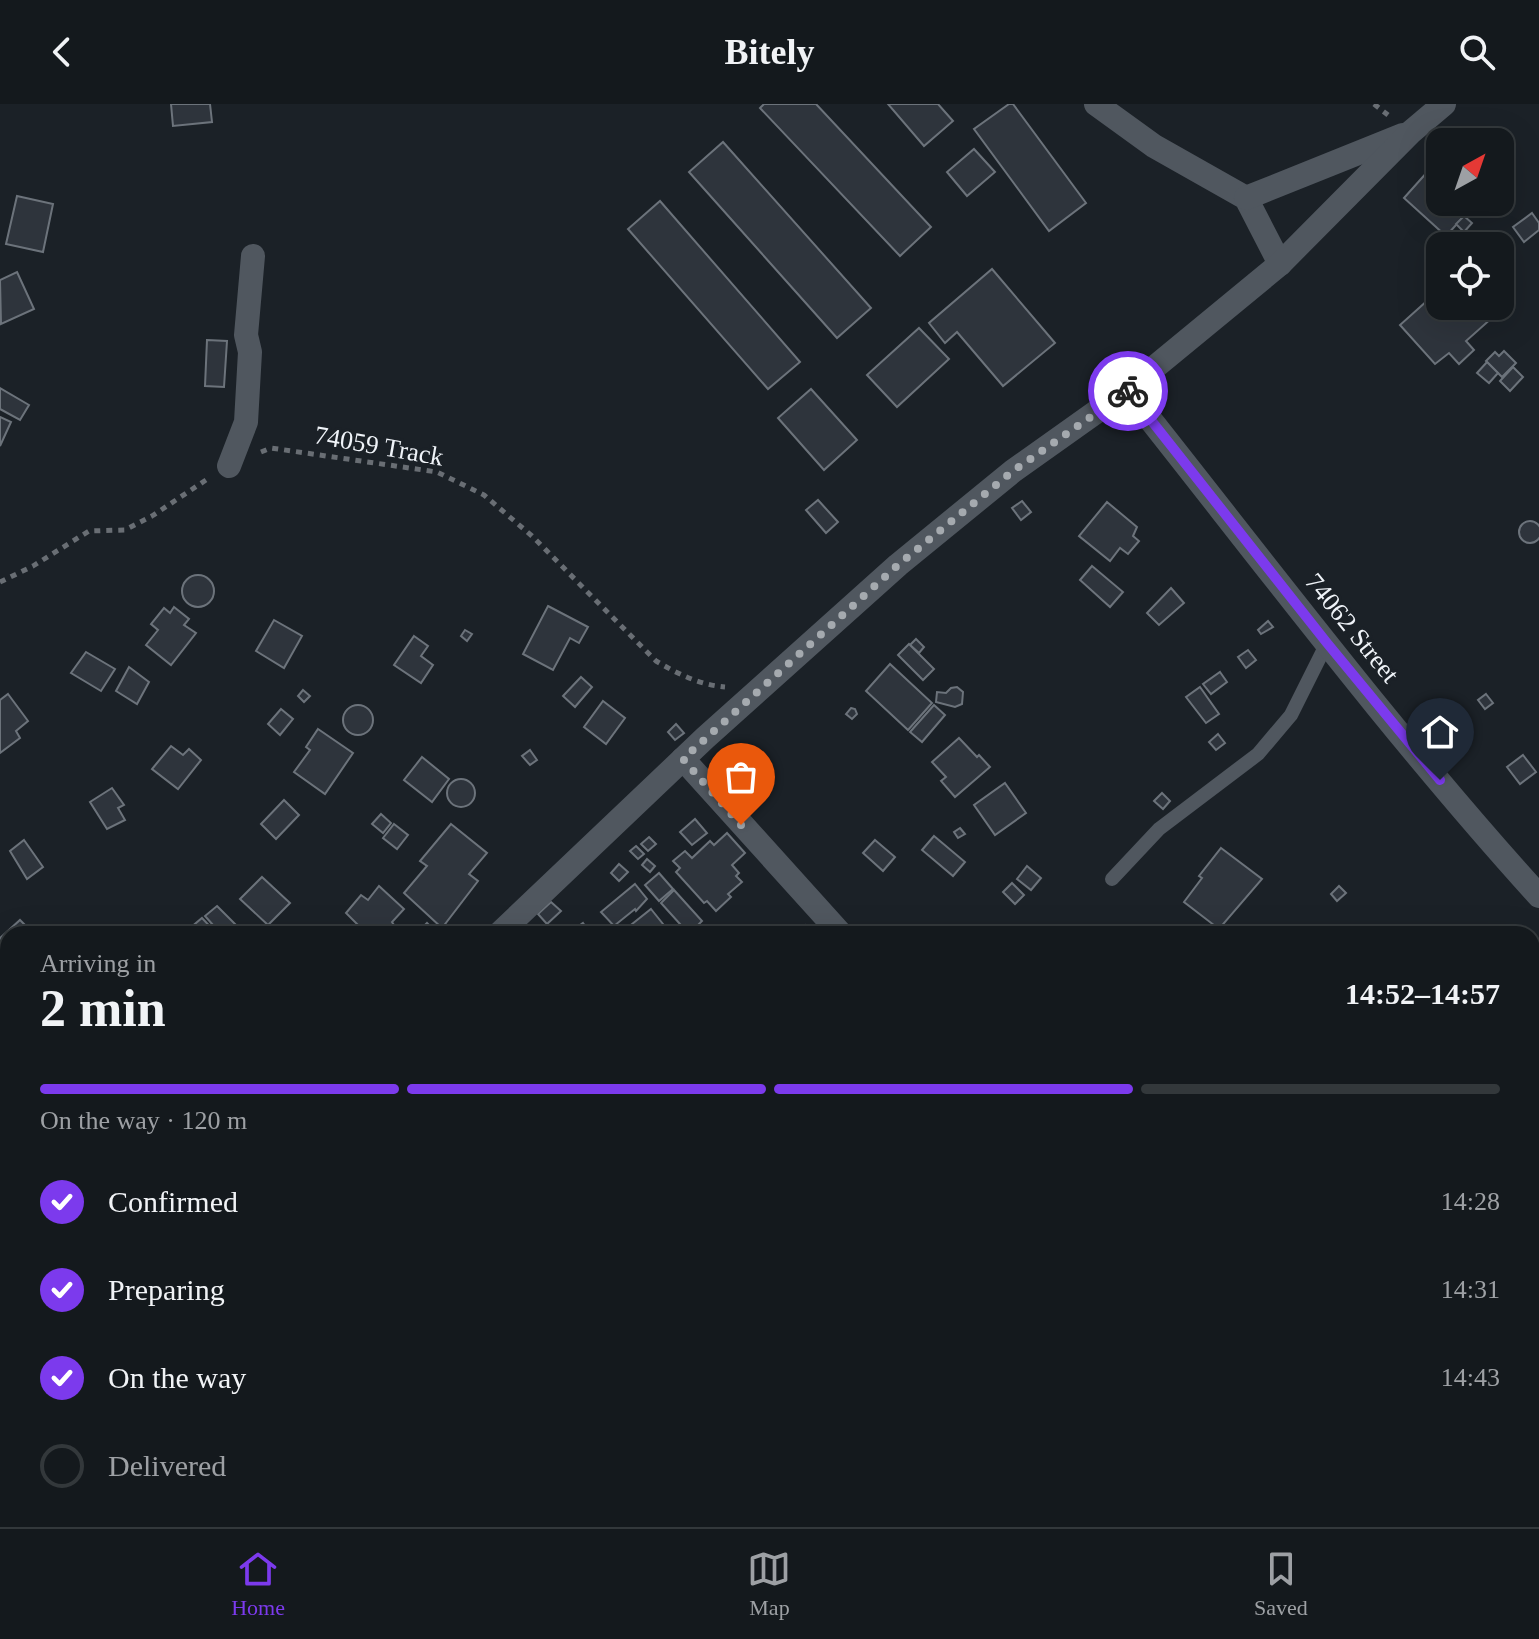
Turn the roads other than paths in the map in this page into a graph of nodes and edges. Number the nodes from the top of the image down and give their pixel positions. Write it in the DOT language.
graph roads {
  1 [pos="1096,104"];
  2 [pos="1444,104"];
  3 [pos="1411,132"];
  4 [pos="1246,198"];
  5 [pos="253,256"];
  6 [pos="1280,264"];
  7 [pos="1127,390"];
  8 [pos="229,466"];
  9 [pos="1327,643"];
  10 [pos="683,759"];
  11 [pos="1112,879"];
  12 [pos="1539,896"];
  13 [pos="507,926"];
  14 [pos="834,926"];
  1 -- 4 [label="street"];
  2 -- 3 [label="street"];
  3 -- 4 [label="street"];
  3 -- 6 [label="street"];
  4 -- 6 [label="street"];
  5 -- 8 [label="street"];
  6 -- 7 [label="street"];
  7 -- 9 [label="street, 74062 Street"];
  7 -- 10 [label="street"];
  9 -- 11 [label="lane"];
  9 -- 12 [label="street, 74062 Street"];
  10 -- 13 [label="street"];
  10 -- 14 [label="street"];
}
